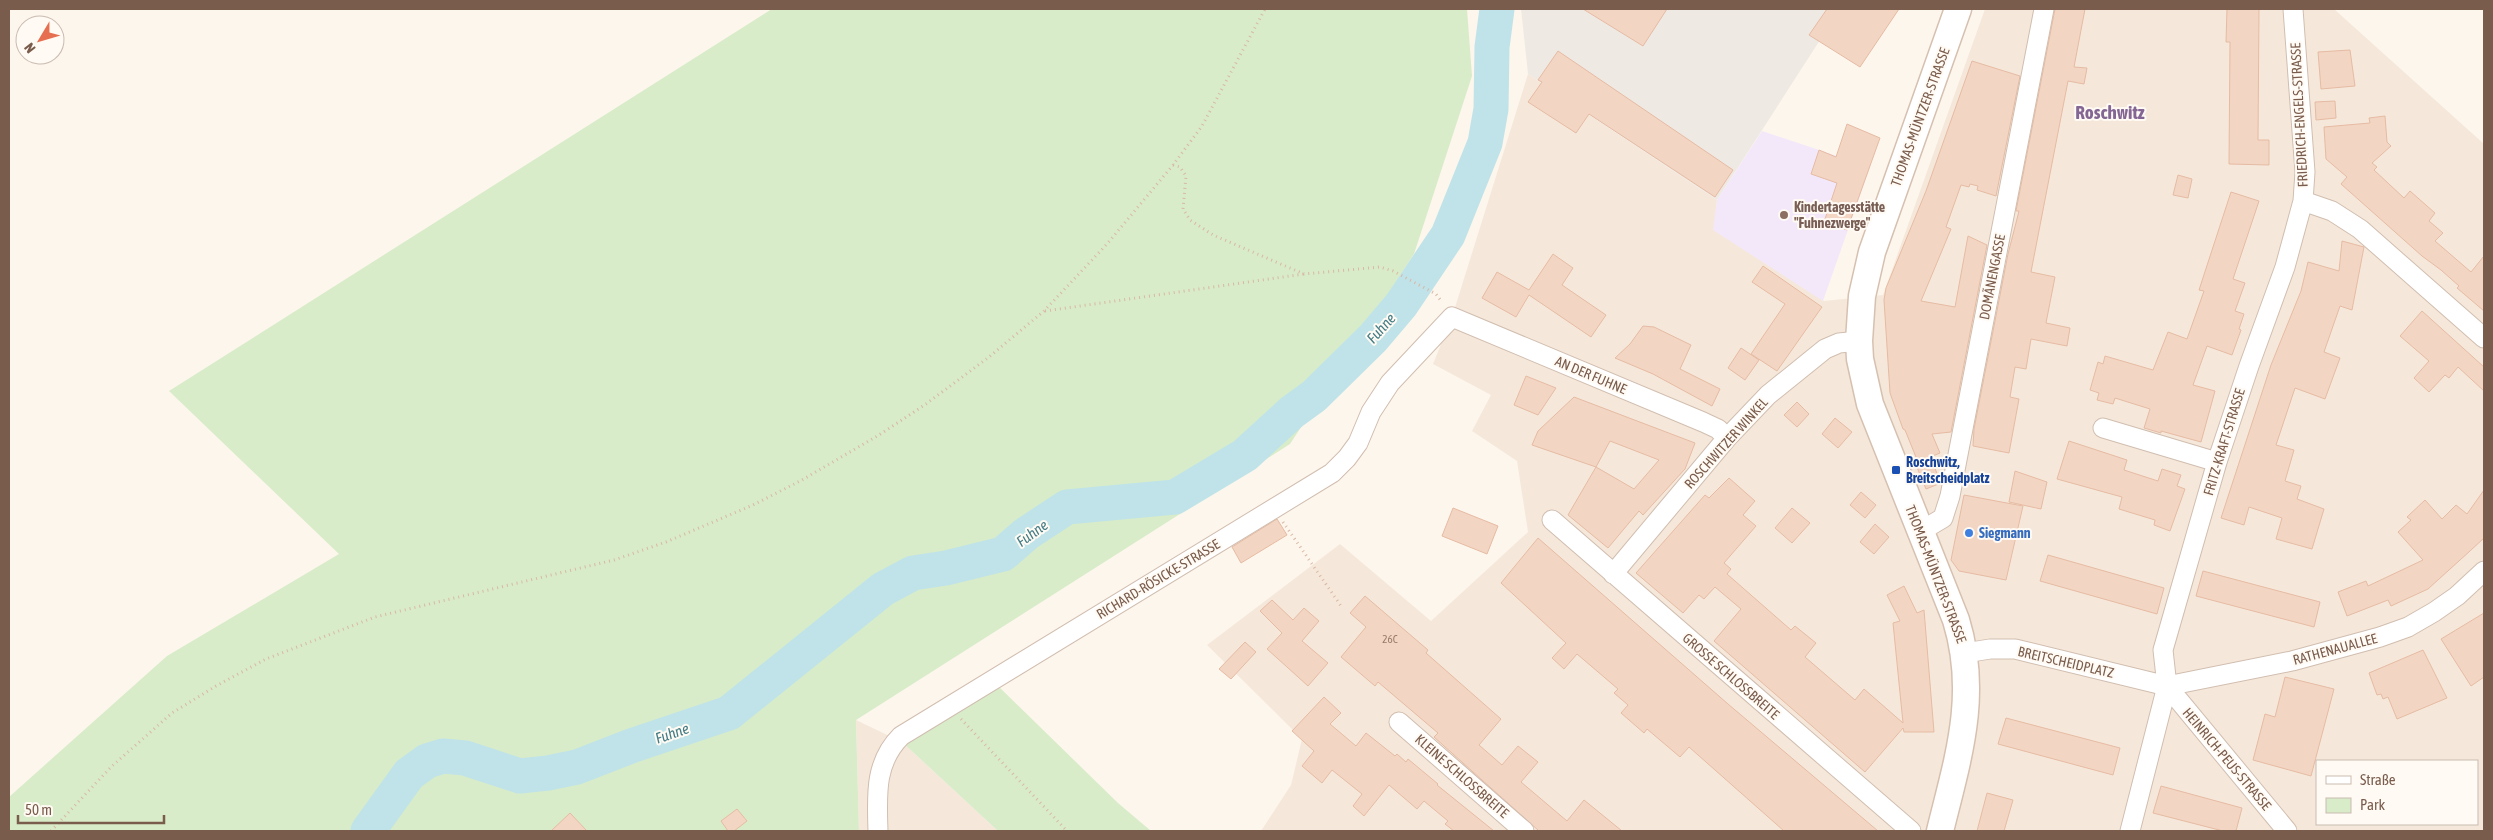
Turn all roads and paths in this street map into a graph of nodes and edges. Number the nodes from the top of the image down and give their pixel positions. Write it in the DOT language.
graph roads {
  1 [pos="1265,9"];
  2 [pos="1958,9"];
  3 [pos="2044,9"];
  4 [pos="2293,9"];
  5 [pos="1173,165"];
  6 [pos="2303,201"];
  7 [pos="1304,274"];
  8 [pos="1436,294"];
  9 [pos="1044,311"];
  10 [pos="1452,317"];
  11 [pos="2484,338"];
  12 [pos="1859,341"];
  13 [pos="2103,428"];
  14 [pos="1727,438"];
  15 [pos="2217,462"];
  16 [pos="1274,508"];
  17 [pos="1552,520"];
  18 [pos="1920,531"];
  19 [pos="2484,571"];
  20 [pos="1613,574"];
  21 [pos="1342,606"];
  22 [pos="1965,653"];
  23 [pos="2167,686"];
  24 [pos="948,706"];
  25 [pos="1399,722"];
  26 [pos="51,831"];
  27 [pos="878,831"];
  28 [pos="1067,831"];
  29 [pos="1524,831"];
  30 [pos="1911,831"];
  31 [pos="1940,831"];
  32 [pos="2130,831"];
  33 [pos="2287,831"];
  1 -- 5 [label="path"];
  2 -- 12 [label="main road, THOMAS-MÜNTZER-STRASSE"];
  3 -- 18 [label="street, DOMÄNENGASSE"];
  4 -- 6 [label="street, FRIEDRICH-ENGELS-STRASSE"];
  5 -- 7 [label="path"];
  5 -- 9 [label="path"];
  6 -- 11 [label="street, FRIEDRICH-ENGELS-STRASSE"];
  6 -- 15 [label="street, FRITZ-KRAFT-STRASSE"];
  7 -- 8 [label="path"];
  7 -- 9 [label="path"];
  9 -- 26 [label="path"];
  10 -- 14 [label="street, AN DER FUHNE"];
  10 -- 16 [label="street, RICHARD-RÖSICKE-STRASSE"];
  12 -- 14 [label="street, ROSCHWITZER WINKEL"];
  12 -- 18 [label="main road, THOMAS-MÜNTZER-STRASSE"];
  13 -- 15 [label="street"];
  14 -- 20 [label="street, ROSCHWITZER WINKEL"];
  15 -- 23 [label="street, FRITZ-KRAFT-STRASSE"];
  16 -- 21 [label="path"];
  16 -- 24 [label="street, RICHARD-RÖSICKE-STRASSE"];
  17 -- 20 [label="street, GROSSE SCHLOSSBREITE"];
  18 -- 22 [label="main road, THOMAS-MÜNTZER-STRASSE"];
  19 -- 23 [label="street, RATHENAUALLEE"];
  20 -- 30 [label="street, GROSSE SCHLOSSBREITE"];
  22 -- 23 [label="street, BREITSCHEIDPLATZ"];
  22 -- 31 [label="main road, THOMAS-MÜNTZER-STRASSE"];
  23 -- 32 [label="street"];
  23 -- 33 [label="street, HEINRICH-PEUS-STRASSE"];
  24 -- 27 [label="street, RICHARD-RÖSICKE-STRASSE"];
  24 -- 28 [label="path"];
  25 -- 29 [label="street, KLEINE SCHLOSSBREITE"];
}
